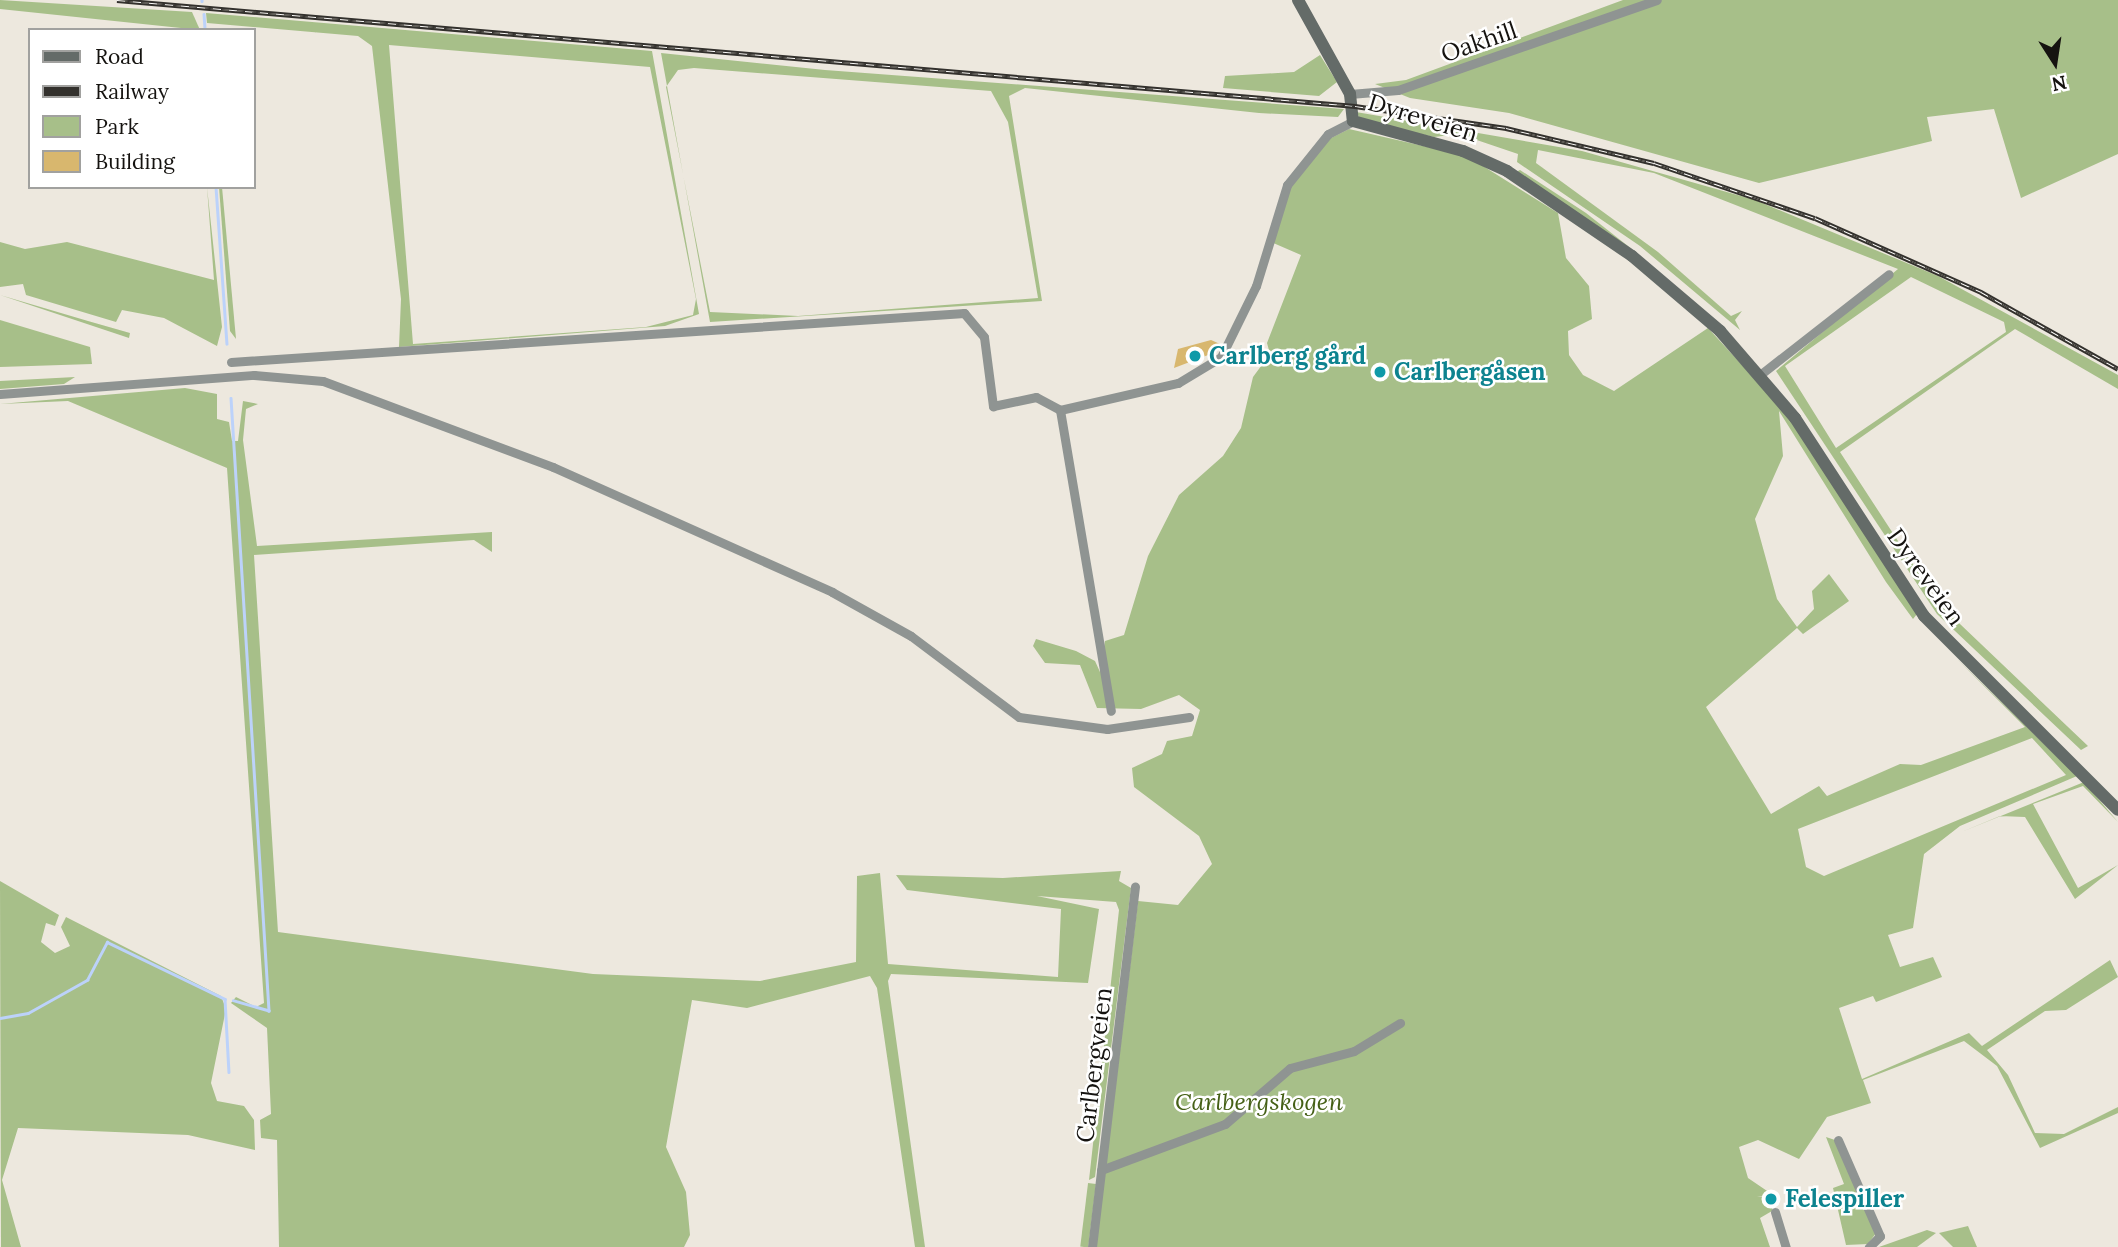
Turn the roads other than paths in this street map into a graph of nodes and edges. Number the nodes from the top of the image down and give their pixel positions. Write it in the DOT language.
graph roads {
  1 [pos="1298,0"];
  2 [pos="1657,0"];
  3 [pos="1351,97"];
  4 [pos="1353,121"];
  5 [pos="1889,274"];
  6 [pos="231,362"];
  7 [pos="1761,374"];
  8 [pos="0,394"];
  9 [pos="1060,410"];
  10 [pos="1111,711"];
  11 [pos="1189,717"];
  12 [pos="2118,810"];
  13 [pos="1135,887"];
  14 [pos="1400,1023"];
  15 [pos="1838,1140"];
  16 [pos="1101,1170"];
  17 [pos="1775,1212"];
  18 [pos="1092,1247"];
  19 [pos="1786,1247"];
  20 [pos="1868,1247"];
  1 -- 3 [label="main road"];
  2 -- 3 [label="street, Oakhill"];
  3 -- 4 [label="main road, Dyreveien"];
  4 -- 7 [label="main road, Dyreveien"];
  4 -- 9 [label="street"];
  5 -- 7 [label="street"];
  6 -- 9 [label="street"];
  7 -- 12 [label="main road, Dyreveien"];
  8 -- 11 [label="street"];
  9 -- 10 [label="street"];
  13 -- 16 [label="street, Carlbergveien"];
  14 -- 16 [label="street"];
  15 -- 20 [label="street"];
  16 -- 18 [label="street, Carlbergveien"];
  17 -- 19 [label="street"];
}
